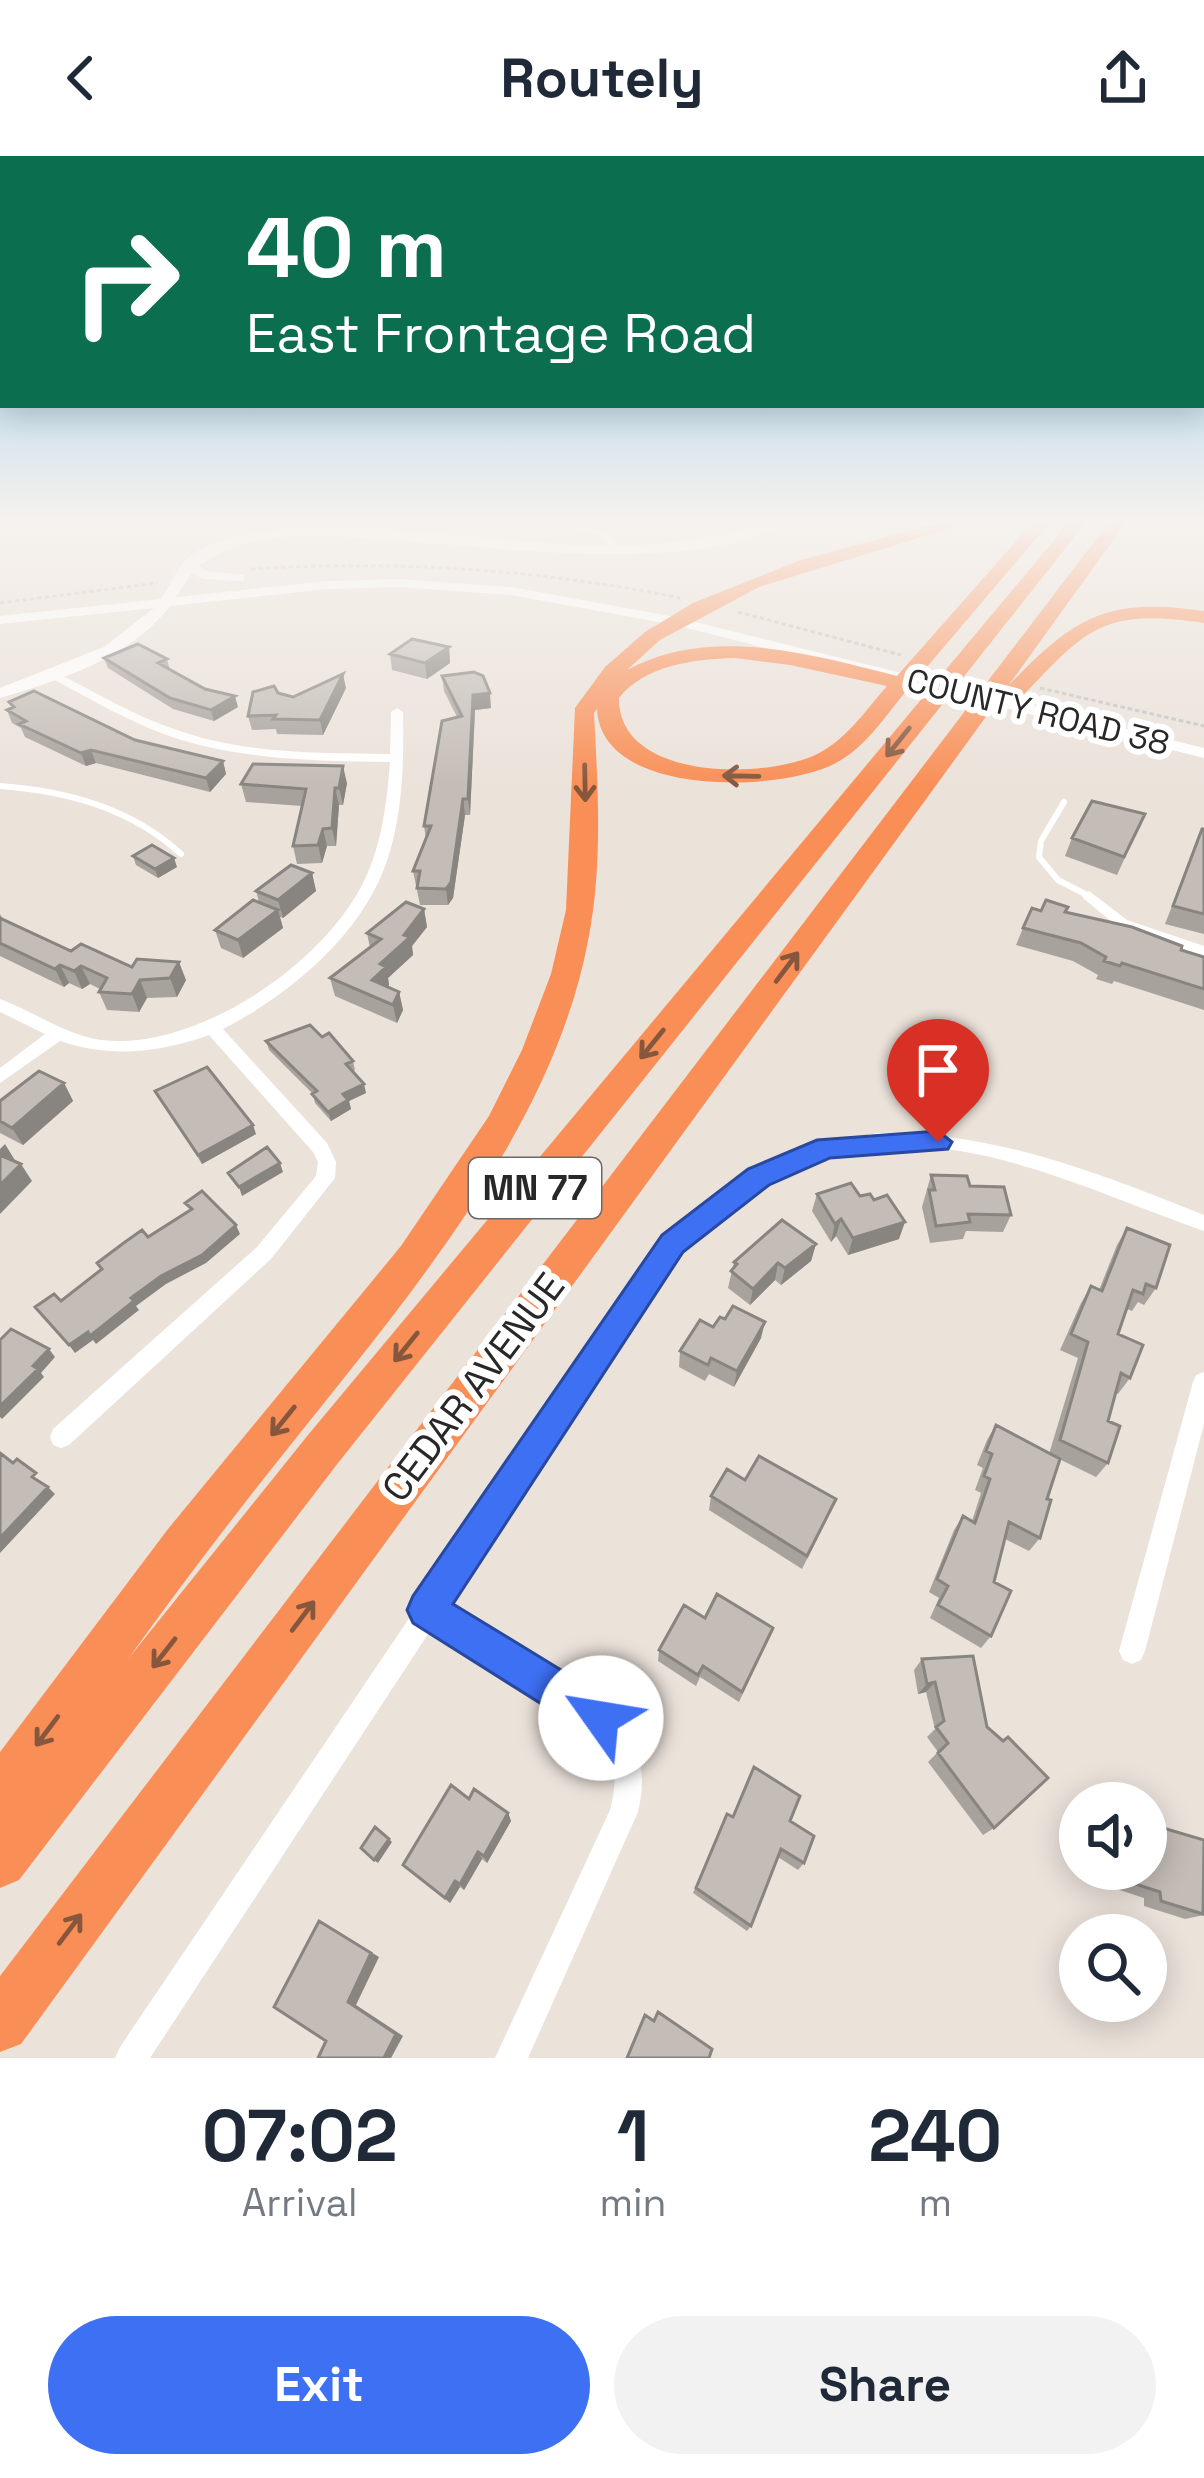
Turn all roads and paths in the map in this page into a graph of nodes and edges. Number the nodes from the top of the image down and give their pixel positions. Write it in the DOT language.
graph roads {
  1 [pos="58,610"];
  2 [pos="154,610"];
  3 [pos="646,610"];
  4 [pos="669,610"];
  5 [pos="697,610"];
  6 [pos="965,610"];
  7 [pos="1007,610"];
  8 [pos="1053,610"];
  9 [pos="684,615"];
  10 [pos="1204,617"];
  11 [pos="0,620"];
  12 [pos="872,668"];
  13 [pos="51,674"];
  14 [pos="0,693"];
  15 [pos="1001,702"];
  16 [pos="1056,703"];
  17 [pos="397,712"];
  18 [pos="1204,726"];
  19 [pos="1204,736"];
  20 [pos="1204,753"];
  21 [pos="398,758"];
  22 [pos="0,785"];
  23 [pos="910,800"];
  24 [pos="1064,802"];
  25 [pos="181,854"];
  26 [pos="1089,896"];
  27 [pos="1204,951"];
  28 [pos="0,1005"];
  29 [pos="211,1026"];
  30 [pos="57,1034"];
  31 [pos="0,1077"];
  32 [pos="1204,1222"];
  33 [pos="1204,1382"];
  34 [pos="61,1437"];
  35 [pos="426,1610"];
  36 [pos="1132,1651"];
  37 [pos="0,1795"];
  38 [pos="0,1862"];
  39 [pos="0,2023"];
  40 [pos="131,2058"];
  41 [pos="511,2058"];
  1 -- 11 [label="main road"];
  2 -- 13 [label="main road"];
  3 -- 9 [label="main road, COUNTY ROAD 38"];
  4 -- 9 [label="main road, COUNTY ROAD 38"];
  5 -- 9 [label="highway"];
  6 -- 12 [label="highway, one-way"];
  7 -- 38 [label="highway, CEDAR AVENUE / MN 77, one-way"];
  8 -- 23 [label="highway, CEDAR AVENUE / MN 77"];
  9 -- 12 [label="main road, COUNTY ROAD 38"];
  9 -- 37 [label="highway, one-way"];
  10 -- 23 [label="highway"];
  12 -- 15 [label="highway"];
  12 -- 16 [label="main road, COUNTY ROAD 38"];
  13 -- 14 [label="main road"];
  13 -- 21 [label="street"];
  15 -- 16 [label="main road, COUNTY ROAD 38"];
  16 -- 18 [label="path"];
  16 -- 19 [label="main road, COUNTY ROAD 38"];
  16 -- 20 [label="main road, COUNTY ROAD 38"];
  17 -- 21 [label="street"];
  21 -- 29 [label="street"];
  22 -- 25 [label="lane"];
  39 -- 23 [label="highway, CEDAR AVENUE / MN 77, one-way"];
  24 -- 26 [label="lane"];
  26 -- 27 [label="street"];
  28 -- 30 [label="street"];
  29 -- 30 [label="street"];
  29 -- 34 [label="street"];
  30 -- 31 [label="street"];
  32 -- 35 [label="street"];
  33 -- 36 [label="street"];
  35 -- 40 [label="street"];
  35 -- 41 [label="street"];
}
